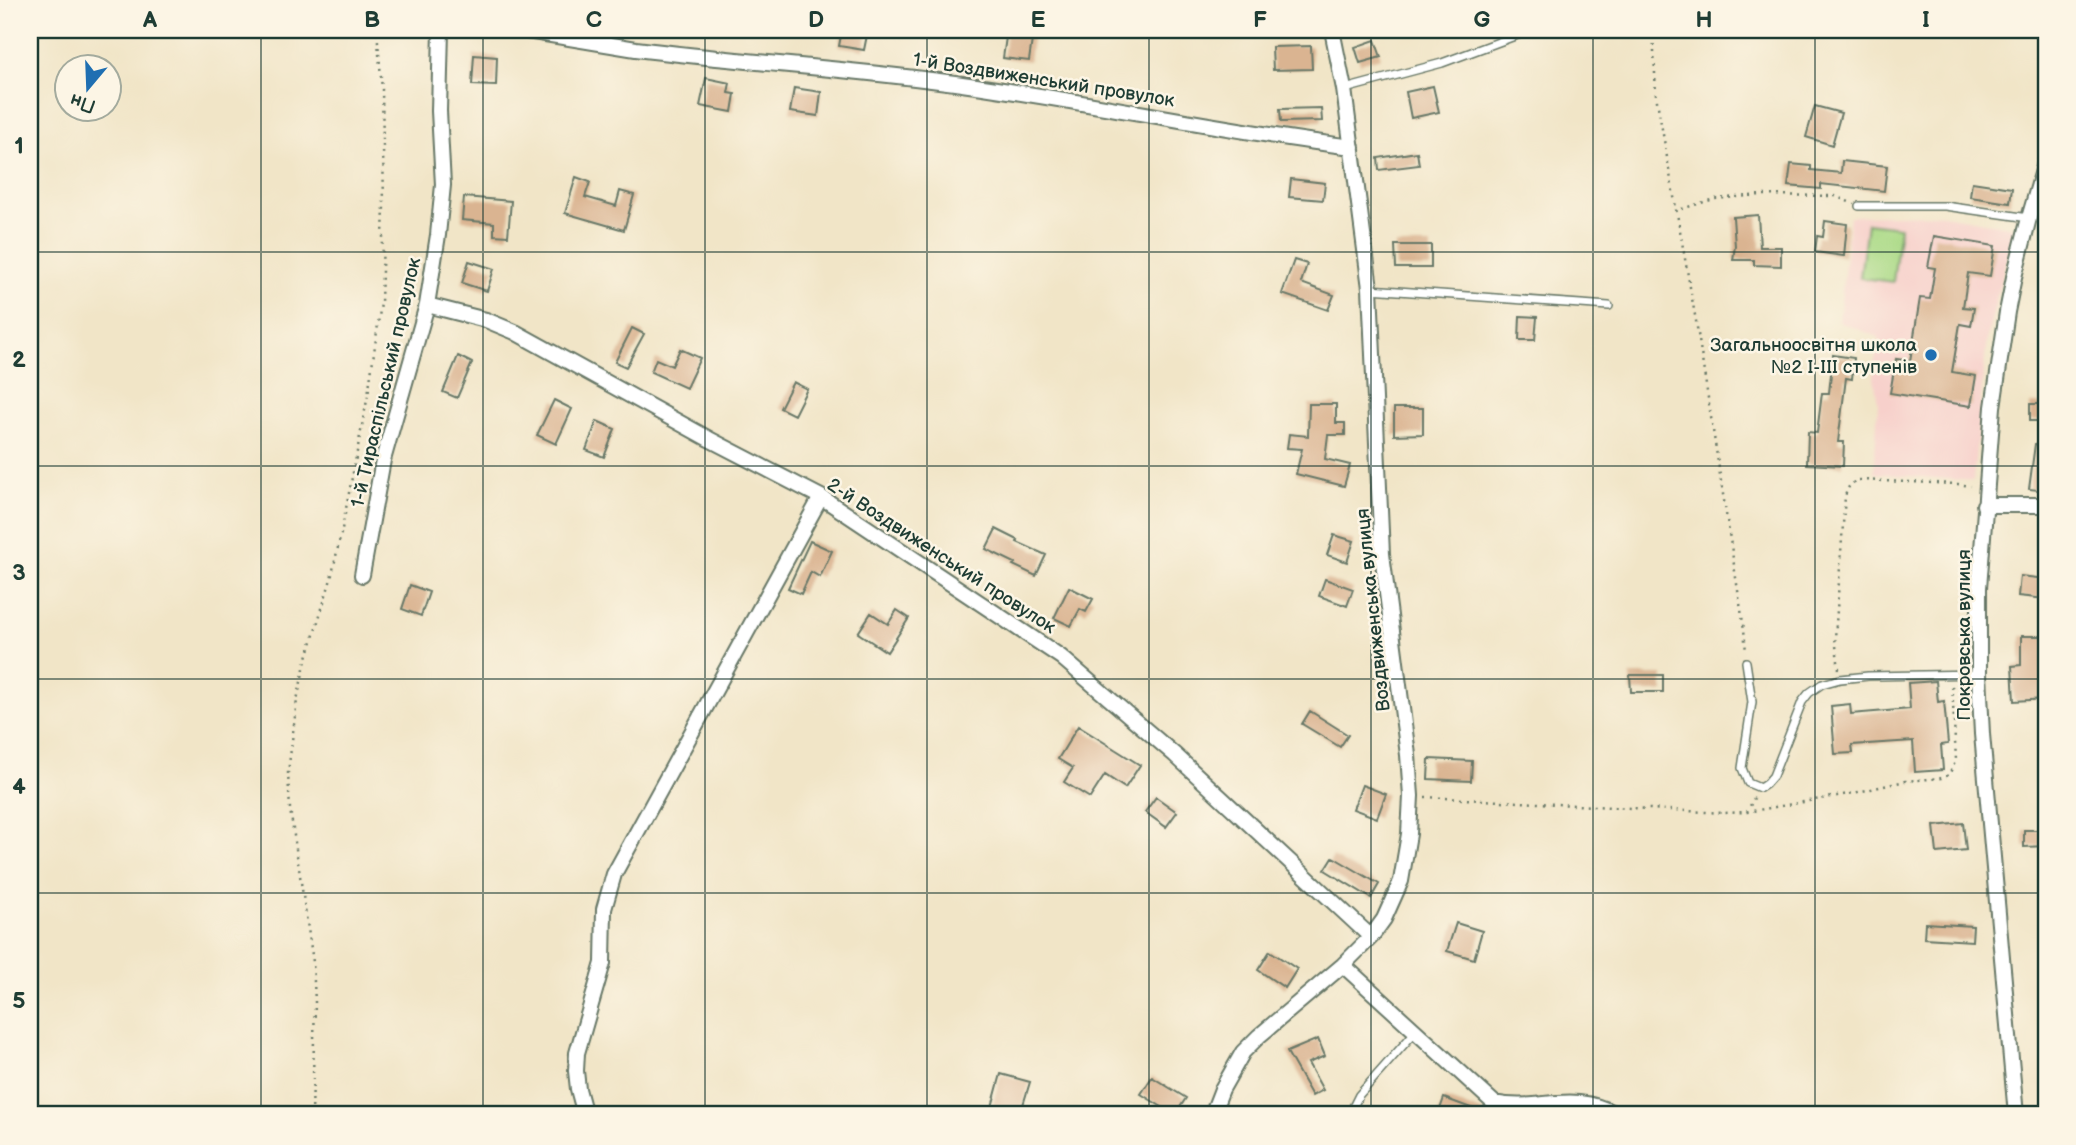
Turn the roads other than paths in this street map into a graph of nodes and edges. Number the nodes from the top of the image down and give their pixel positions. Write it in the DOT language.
graph roads {
  1 [pos="442,30"];
  2 [pos="521,30"];
  3 [pos="1332,30"];
  4 [pos="1531,30"];
  5 [pos="1344,89"];
  6 [pos="1352,146"];
  7 [pos="2046,160"];
  8 [pos="1859,206"];
  9 [pos="2029,218"];
  10 [pos="1370,288"];
  11 [pos="426,305"];
  12 [pos="1609,306"];
  13 [pos="821,498"];
  14 [pos="1984,505"];
  15 [pos="2046,505"];
  16 [pos="362,575"];
  17 [pos="1746,662"];
  18 [pos="1979,674"];
  19 [pos="1371,937"];
  20 [pos="1343,965"];
  21 [pos="1415,1031"];
  22 [pos="1494,1103"];
  23 [pos="585,1115"];
  24 [pos="1212,1115"];
  25 [pos="1349,1115"];
  26 [pos="1508,1115"];
  27 [pos="1617,1115"];
  28 [pos="2016,1115"];
  1 -- 11 [label="street, 1-й Тираспільський провулок"];
  2 -- 6 [label="street, 1-й Воздвиженський провулок"];
  3 -- 5 [label="street, Воздвиженська вулиця"];
  4 -- 5 [label="lane"];
  5 -- 6 [label="street, Воздвиженська вулиця"];
  6 -- 10 [label="street, Воздвиженська вулиця"];
  7 -- 9 [label="street, Покровська вулиця"];
  8 -- 9 [label="lane"];
  9 -- 14 [label="street, Покровська вулиця"];
  10 -- 12 [label="lane"];
  10 -- 19 [label="street, Воздвиженська вулиця"];
  11 -- 13 [label="street, 2-й Воздвиженський провулок"];
  11 -- 16 [label="street, 1-й Тираспільський провулок"];
  13 -- 19 [label="street, 2-й Воздвиженський провулок"];
  13 -- 23 [label="street"];
  14 -- 15 [label="street"];
  14 -- 18 [label="street, Покровська вулиця"];
  17 -- 18 [label="lane"];
  18 -- 28 [label="street, Покровська вулиця"];
  19 -- 20 [label="street, Воздвиженська вулиця"];
  20 -- 21 [label="street"];
  20 -- 24 [label="street, Воздвиженська вулиця"];
  21 -- 22 [label="street"];
  21 -- 25 [label="lane"];
  22 -- 26 [label="lane"];
  22 -- 27 [label="street"];
}
